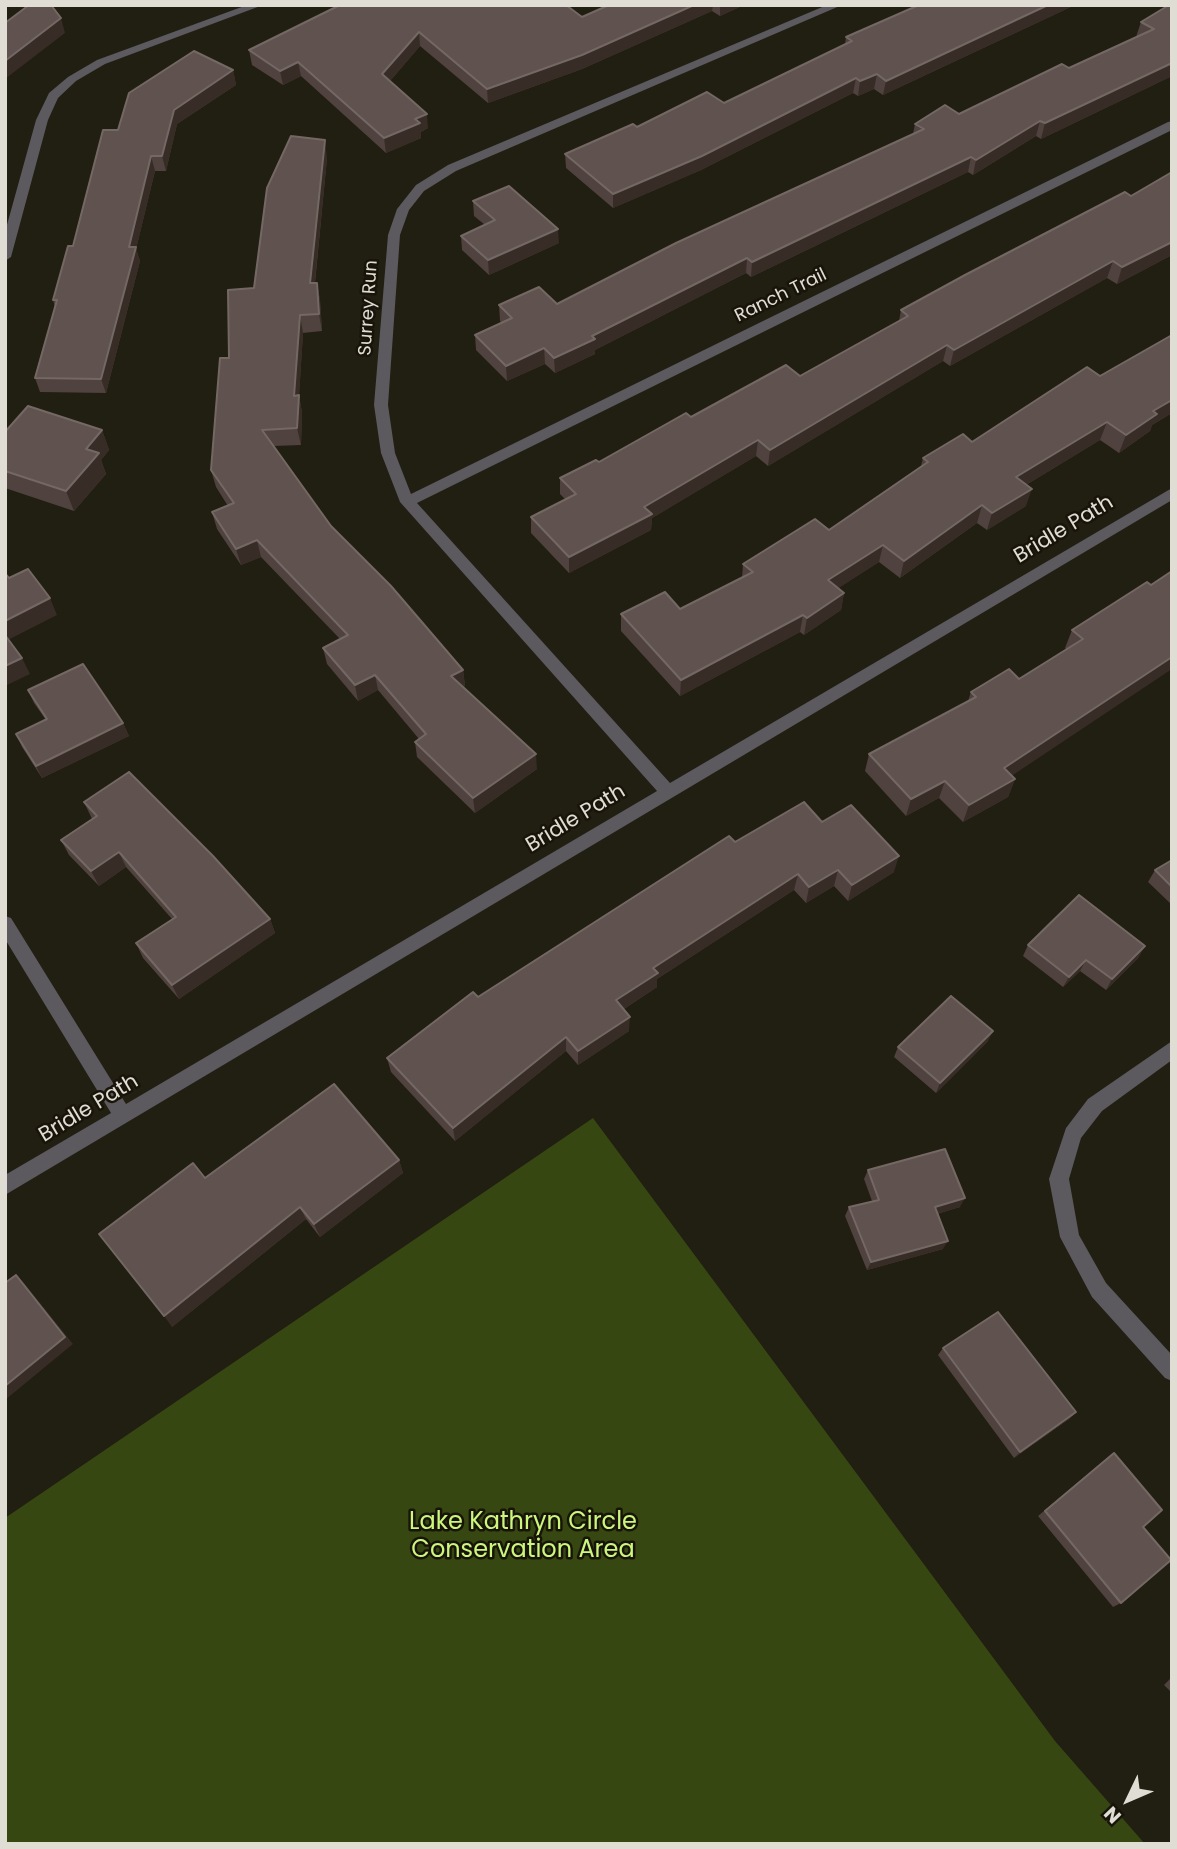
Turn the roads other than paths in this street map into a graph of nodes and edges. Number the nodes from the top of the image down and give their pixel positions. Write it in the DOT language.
graph roads {
  1 [pos="258,5"];
  2 [pos="837,5"];
  3 [pos="1172,125"];
  4 [pos="5,257"];
  5 [pos="1172,493"];
  6 [pos="407,502"];
  7 [pos="667,791"];
  8 [pos="5,923"];
  9 [pos="1172,1049"];
  10 [pos="123,1116"];
  11 [pos="5,1186"];
  12 [pos="1172,1371"];
  1 -- 4 [label="street"];
  2 -- 6 [label="street, Surrey Run"];
  3 -- 6 [label="street, Ranch Trail"];
  5 -- 7 [label="street, Bridle Path"];
  6 -- 7 [label="street, Surrey Run"];
  7 -- 10 [label="street, Bridle Path"];
  8 -- 10 [label="street"];
  9 -- 12 [label="street"];
  10 -- 11 [label="street, Bridle Path"];
}
